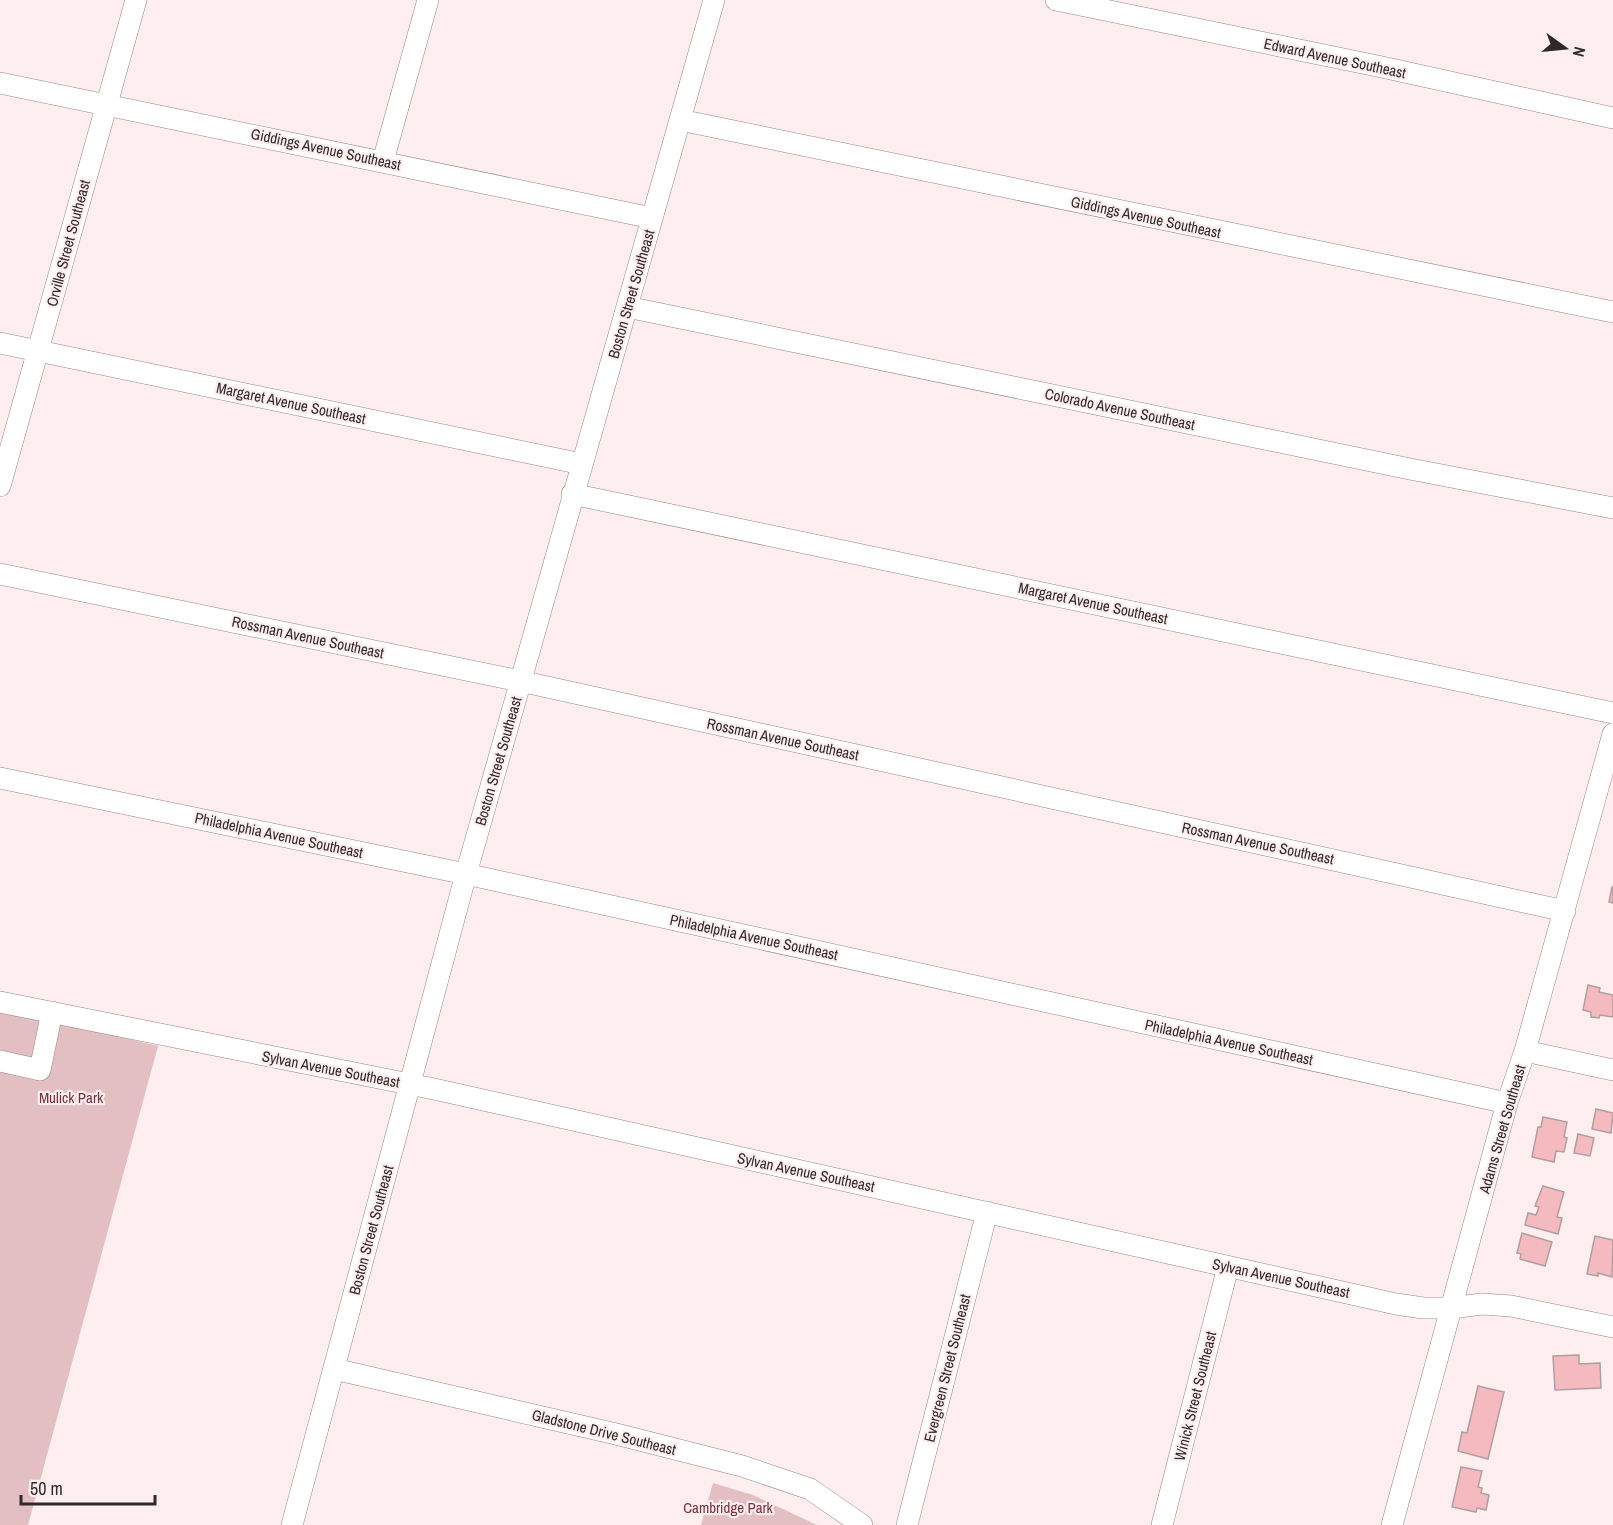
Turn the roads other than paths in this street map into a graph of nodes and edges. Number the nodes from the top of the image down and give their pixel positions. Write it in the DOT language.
graph roads {
  1 [pos="136,0"];
  2 [pos="428,0"];
  3 [pos="714,0"];
  4 [pos="1056,0"];
  5 [pos="0,83"];
  6 [pos="107,104"];
  7 [pos="1613,118"];
  8 [pos="680,120"];
  9 [pos="382,161"];
  10 [pos="652,218"];
  11 [pos="627,307"];
  12 [pos="1613,312"];
  13 [pos="0,343"];
  14 [pos="38,351"];
  15 [pos="582,464"];
  16 [pos="0,486"];
  17 [pos="573,494"];
  18 [pos="1613,508"];
  19 [pos="0,574"];
  20 [pos="520,681"];
  21 [pos="1613,713"];
  22 [pos="1613,734"];
  23 [pos="0,778"];
  24 [pos="1604,803"];
  25 [pos="466,874"];
  26 [pos="1565,911"];
  27 [pos="0,1002"];
  28 [pos="52,1012"];
  29 [pos="1525,1051"];
  30 [pos="0,1061"];
  31 [pos="1613,1070"];
  32 [pos="410,1085"];
  33 [pos="1507,1103"];
  34 [pos="987,1212"];
  35 [pos="1228,1267"];
  36 [pos="1451,1308"];
  37 [pos="1613,1328"];
  38 [pos="334,1369"];
  39 [pos="292,1525"];
  40 [pos="862,1525"];
  41 [pos="907,1525"];
  42 [pos="1162,1525"];
  43 [pos="1392,1525"];
  1 -- 6 [label="street, Orville Street Southeast"];
  2 -- 9 [label="street"];
  3 -- 8 [label="street, Boston Street Southeast"];
  4 -- 7 [label="street, Edward Avenue Southeast"];
  5 -- 6 [label="street, Giddings Avenue Southeast"];
  6 -- 9 [label="street, Giddings Avenue Southeast"];
  6 -- 14 [label="street, Orville Street Southeast"];
  8 -- 10 [label="street, Boston Street Southeast"];
  8 -- 12 [label="street, Giddings Avenue Southeast"];
  9 -- 10 [label="street, Giddings Avenue Southeast"];
  10 -- 11 [label="street, Boston Street Southeast"];
  11 -- 15 [label="street, Boston Street Southeast"];
  11 -- 18 [label="street, Colorado Avenue Southeast"];
  13 -- 14 [label="street, Margaret Avenue Southeast"];
  14 -- 15 [label="street, Margaret Avenue Southeast"];
  14 -- 16 [label="street, Orville Street Southeast"];
  15 -- 17 [label="street, Boston Street Southeast"];
  17 -- 20 [label="street, Boston Street Southeast"];
  17 -- 21 [label="street, Margaret Avenue Southeast"];
  19 -- 20 [label="street, Rossman Avenue Southeast"];
  20 -- 25 [label="street, Boston Street Southeast"];
  20 -- 26 [label="street, Rossman Avenue Southeast"];
  22 -- 24 [label="street, Adams Street Southeast"];
  23 -- 25 [label="street, Philadelphia Avenue Southeast"];
  24 -- 26 [label="street, Adams Street Southeast"];
  25 -- 32 [label="street, Boston Street Southeast"];
  25 -- 33 [label="street, Philadelphia Avenue Southeast"];
  26 -- 29 [label="street, Adams Street Southeast"];
  27 -- 28 [label="street, Sylvan Avenue Southeast"];
  28 -- 30 [label="street"];
  28 -- 32 [label="street, Sylvan Avenue Southeast"];
  29 -- 31 [label="street"];
  29 -- 33 [label="street, Adams Street Southeast"];
  32 -- 34 [label="street, Sylvan Avenue Southeast"];
  32 -- 38 [label="street, Boston Street Southeast"];
  33 -- 36 [label="street, Adams Street Southeast"];
  34 -- 35 [label="street, Sylvan Avenue Southeast"];
  34 -- 41 [label="street, Evergreen Street Southeast"];
  35 -- 36 [label="street, Sylvan Avenue Southeast"];
  35 -- 42 [label="street, Winick Street Southeast"];
  36 -- 37 [label="street, Sylvan Avenue Southeast"];
  36 -- 43 [label="street, Adams Street Southeast"];
  38 -- 39 [label="street, Boston Street Southeast"];
  38 -- 40 [label="street, Gladstone Drive Southeast"];
}
